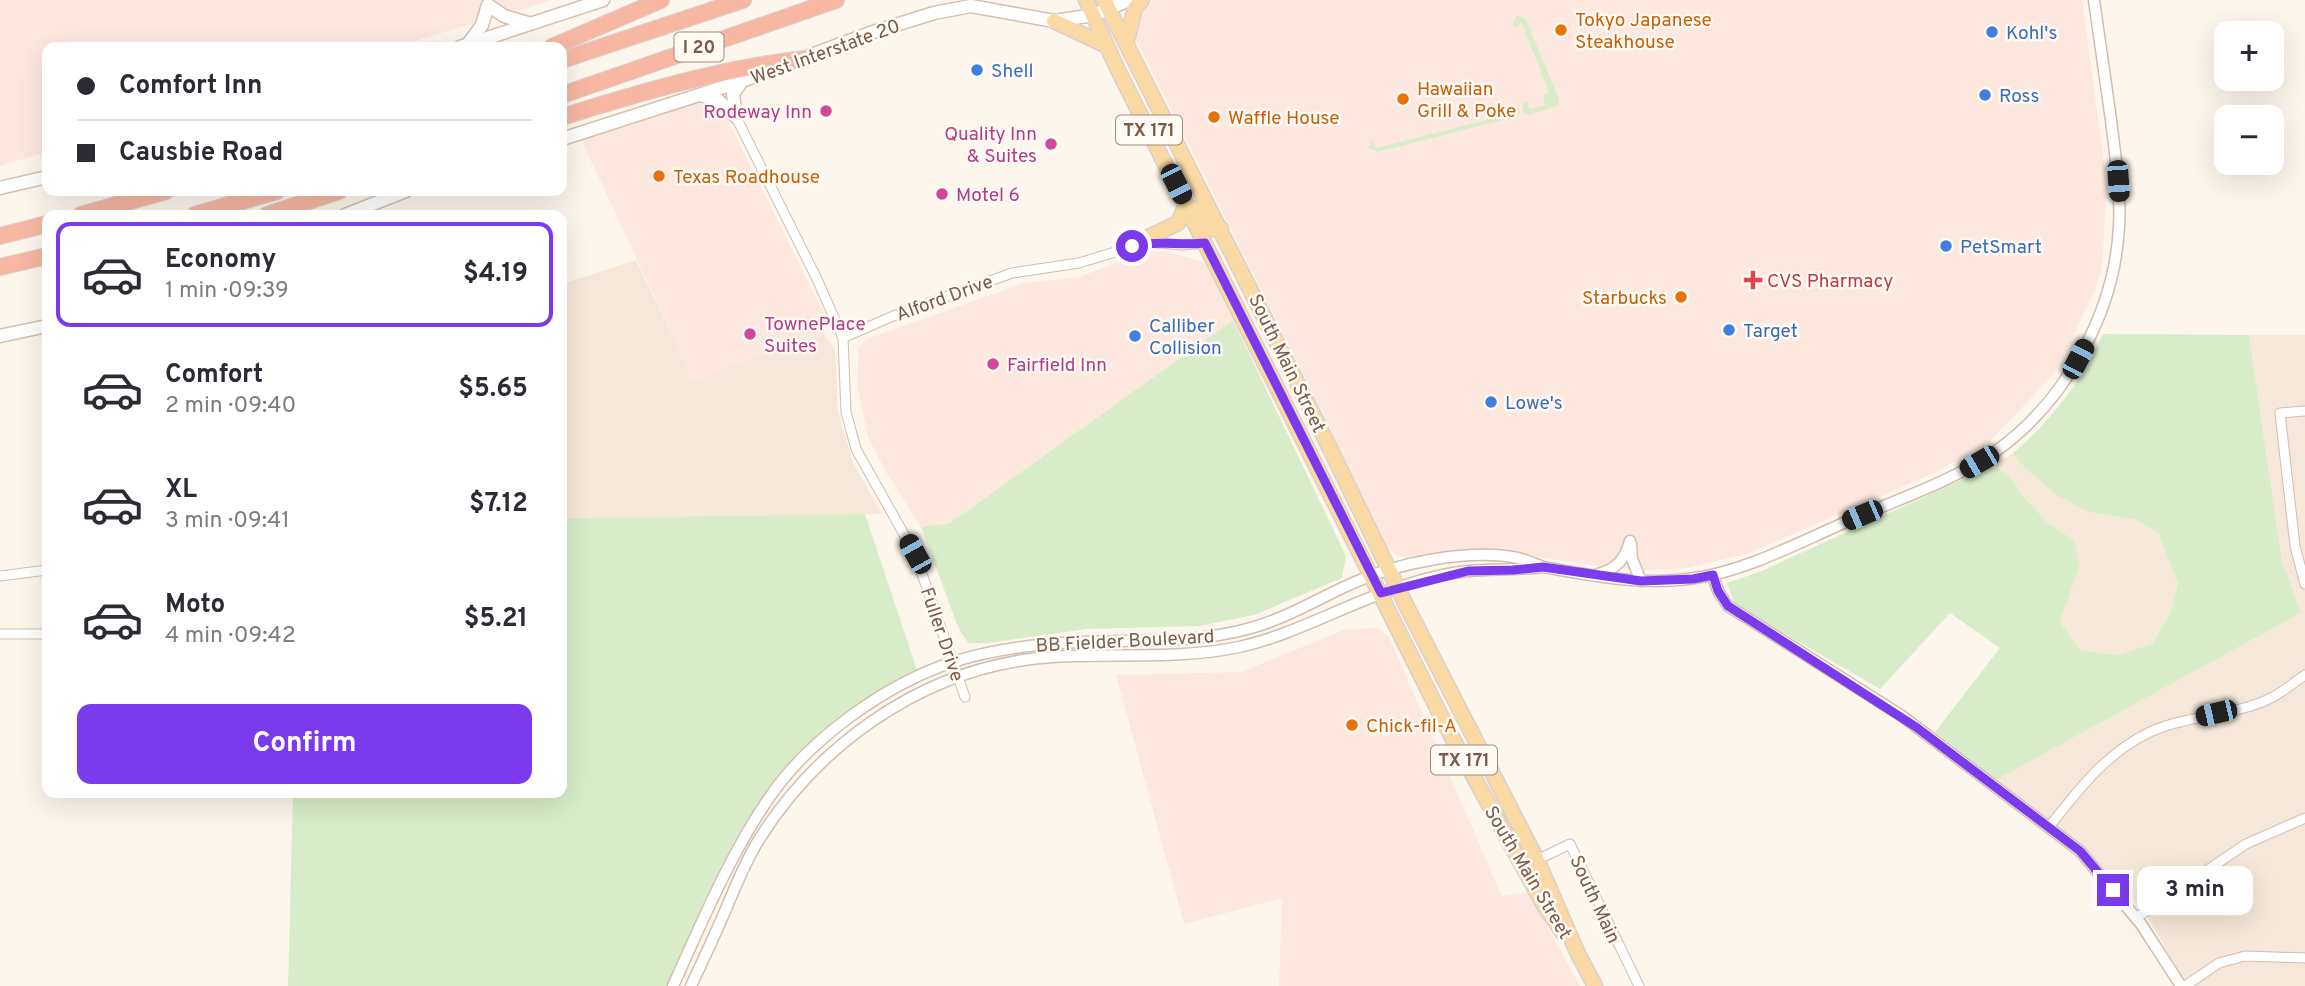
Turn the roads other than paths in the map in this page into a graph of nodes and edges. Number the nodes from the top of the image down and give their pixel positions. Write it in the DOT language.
graph roads {
  1 [pos="603,0"];
  2 [pos="661,0"];
  3 [pos="743,0"];
  4 [pos="836,0"];
  5 [pos="1086,0"];
  6 [pos="1129,0"];
  7 [pos="1142,0"];
  8 [pos="2094,0"];
  9 [pos="975,3"];
  10 [pos="1106,5"];
  11 [pos="1094,15"];
  12 [pos="1054,20"];
  13 [pos="532,23"];
  14 [pos="467,42"];
  15 [pos="476,42"];
  16 [pos="564,42"];
  17 [pos="1126,44"];
  18 [pos="1107,46"];
  19 [pos="567,58"];
  20 [pos="805,59"];
  21 [pos="742,81"];
  22 [pos="567,93"];
  23 [pos="699,95"];
  24 [pos="567,116"];
  25 [pos="736,117"];
  26 [pos="567,137"];
  27 [pos="42,178"];
  28 [pos="0,188"];
  29 [pos="148,196"];
  30 [pos="260,196"];
  31 [pos="324,196"];
  32 [pos="393,196"];
  33 [pos="1186,205"];
  34 [pos="99,210"];
  35 [pos="212,210"];
  36 [pos="282,210"];
  37 [pos="358,210"];
  38 [pos="42,225"];
  39 [pos="1221,229"];
  40 [pos="0,236"];
  41 [pos="1205,243"];
  42 [pos="1132,246"];
  43 [pos="42,257"];
  44 [pos="0,267"];
  45 [pos="1240,268"];
  46 [pos="42,327"];
  47 [pos="0,336"];
  48 [pos="843,338"];
  49 [pos="2305,411"];
  50 [pos="1543,567"];
  51 [pos="42,571"];
  52 [pos="1390,571"];
  53 [pos="1588,575"];
  54 [pos="1713,575"];
  55 [pos="0,576"];
  56 [pos="1372,576"];
  57 [pos="1641,581"];
  58 [pos="2305,584"];
  59 [pos="1398,587"];
  60 [pos="1381,593"];
  61 [pos="0,634"];
  62 [pos="42,635"];
  63 [pos="953,662"];
  64 [pos="2305,675"];
  65 [pos="957,676"];
  66 [pos="965,697"];
  67 [pos="2305,818"];
  68 [pos="2049,827"];
  69 [pos="1537,860"];
  70 [pos="2136,918"];
  71 [pos="1578,954"];
  72 [pos="2305,958"];
  73 [pos="673,986"];
  74 [pos="691,986"];
  75 [pos="1595,986"];
  76 [pos="1639,986"];
  77 [pos="2183,986"];
  1 -- 13 [label="main road"];
  2 -- 16 [label="highway"];
  3 -- 19 [label="highway, I 20"];
  4 -- 22 [label="highway, I 20"];
  5 -- 11 [label="main road, South Main Street / TX 171"];
  6 -- 10 [label="main road, West Interstate 20"];
  7 -- 17 [label="main road"];
  8 -- 54 [label="street"];
  9 -- 12 [label="main road, West Interstate 20"];
  9 -- 20 [label="main road, West Interstate 20"];
  10 -- 11 [label="main road, West Interstate 20"];
  10 -- 17 [label="main road, South Main Street / TX 171"];
  11 -- 12 [label="main road, West Interstate 20"];
  11 -- 18 [label="main road, South Main Street / TX 171"];
  12 -- 18 [label="main road"];
  13 -- 14 [label="main road"];
  13 -- 15 [label="main road"];
  17 -- 39 [label="main road, South Main Street / TX 171"];
  18 -- 33 [label="main road, South Main Street / TX 171"];
  20 -- 21 [label="main road, West Interstate 20"];
  20 -- 24 [label="highway"];
  21 -- 23 [label="main road, West Interstate 20"];
  21 -- 25 [label="main road"];
  23 -- 25 [label="main road"];
  23 -- 26 [label="main road, West Interstate 20"];
  25 -- 48 [label="street"];
  27 -- 28 [label="main road"];
  29 -- 34 [label="highway"];
  30 -- 35 [label="highway"];
  31 -- 36 [label="highway"];
  32 -- 37 [label="main road"];
  33 -- 39 [label="main road"];
  33 -- 41 [label="main road, South Main Street / TX 171"];
  33 -- 42 [label="main road"];
  38 -- 40 [label="highway"];
  39 -- 45 [label="main road, South Main Street / TX 171"];
  41 -- 42 [label="street, Alford Drive"];
  41 -- 45 [label="main road"];
  41 -- 56 [label="main road, South Main Street / TX 171"];
  42 -- 48 [label="street, Alford Drive"];
  43 -- 44 [label="highway"];
  45 -- 52 [label="main road, South Main Street / TX 171"];
  46 -- 47 [label="main road"];
  48 -- 63 [label="street, Fuller Drive"];
  49 -- 58 [label="street"];
  50 -- 52 [label="street, BB Fielder Boulevard"];
  50 -- 53 [label="street"];
  50 -- 59 [label="street, BB Fielder Boulevard"];
  51 -- 55 [label="street"];
  52 -- 56 [label="street, BB Fielder Boulevard"];
  52 -- 59 [label="main road, South Main Street / TX 171"];
  53 -- 57 [label="street"];
  53 -- 57 [label="street"];
  54 -- 57 [label="street"];
  54 -- 68 [label="street"];
  56 -- 60 [label="main road, South Main Street / TX 171"];
  56 -- 63 [label="street, BB Fielder Boulevard"];
  59 -- 60 [label="street, BB Fielder Boulevard"];
  59 -- 69 [label="main road, South Main Street / TX 171"];
  60 -- 65 [label="street, BB Fielder Boulevard"];
  60 -- 71 [label="main road, South Main Street / TX 171"];
  61 -- 62 [label="street"];
  63 -- 65 [label="street, Fuller Drive"];
  63 -- 73 [label="street, BB Fielder Boulevard"];
  64 -- 68 [label="street"];
  65 -- 66 [label="street, Fuller Drive"];
  65 -- 74 [label="street, BB Fielder Boulevard"];
  67 -- 70 [label="street"];
  68 -- 70 [label="street"];
  69 -- 71 [label="main road, South Main Street / TX 171"];
  69 -- 76 [label="street, South Main"];
  70 -- 77 [label="street"];
  71 -- 75 [label="main road, South Main Street / TX 171"];
  72 -- 77 [label="street"];
}
